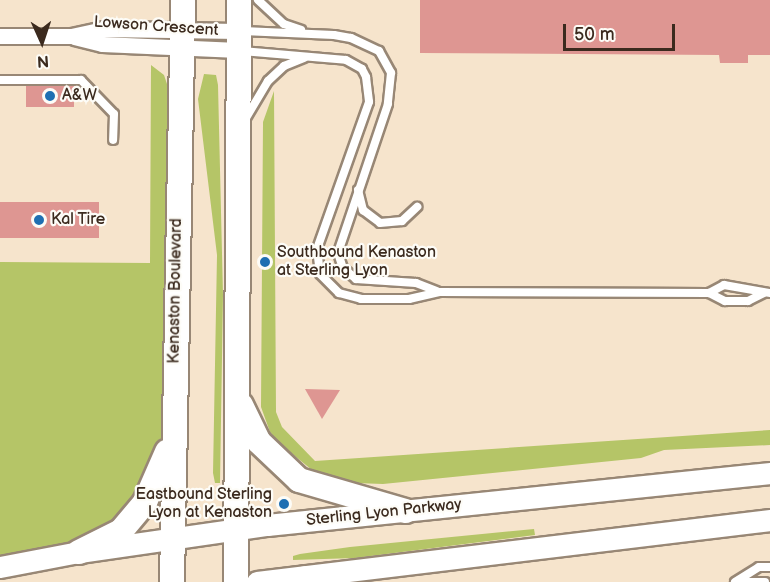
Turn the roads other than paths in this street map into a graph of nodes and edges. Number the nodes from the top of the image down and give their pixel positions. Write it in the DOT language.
graph roads {
  1 [pos="183,0"];
  2 [pos="239,0"];
  3 [pos="258,0"];
  4 [pos="308,33"];
  5 [pos="0,36"];
  6 [pos="183,39"];
  7 [pos="238,40"];
  8 [pos="306,57"];
  9 [pos="0,80"];
  10 [pos="238,134"];
  11 [pos="113,140"];
  12 [pos="358,189"];
  13 [pos="417,207"];
  14 [pos="438,292"];
  15 [pos="710,293"];
  16 [pos="767,293"];
  17 [pos="237,397"];
  18 [pos="173,433"];
  19 [pos="770,473"];
  20 [pos="406,511"];
  21 [pos="770,520"];
  22 [pos="236,531"];
  23 [pos="172,540"];
  24 [pos="79,552"];
  25 [pos="0,567"];
  26 [pos="770,567"];
  27 [pos="303,580"];
  28 [pos="172,582"];
  29 [pos="236,582"];
  30 [pos="256,582"];
  31 [pos="735,582"];
  32 [pos="740,582"];
  33 [pos="765,582"];
  1 -- 6 [label="main road, Kenaston Boulevard"];
  2 -- 7 [label="main road"];
  3 -- 4 [label="lane"];
  4 -- 7 [label="lane"];
  4 -- 12 [label="lane"];
  5 -- 6 [label="street, Lowson Crescent"];
  6 -- 7 [label="street, Lowson Crescent"];
  6 -- 18 [label="main road, Kenaston Boulevard"];
  7 -- 8 [label="lane"];
  7 -- 10 [label="main road"];
  8 -- 10 [label="lane"];
  8 -- 14 [label="lane"];
  9 -- 11 [label="lane"];
  10 -- 17 [label="main road"];
  12 -- 13 [label="lane"];
  12 -- 14 [label="lane"];
  14 -- 15 [label="lane"];
  15 -- 16 [label="lane"];
  15 -- 16 [label="lane"];
  17 -- 20 [label="main road"];
  17 -- 22 [label="main road"];
  18 -- 23 [label="main road, Kenaston Boulevard"];
  18 -- 24 [label="main road"];
  19 -- 20 [label="main road, Sterling Lyon Parkway"];
  20 -- 22 [label="main road, Sterling Lyon Parkway"];
  21 -- 27 [label="main road"];
  22 -- 23 [label="main road, Sterling Lyon Parkway"];
  22 -- 29 [label="main road"];
  23 -- 24 [label="main road, Sterling Lyon Parkway"];
  23 -- 28 [label="main road, Kenaston Boulevard"];
  24 -- 25 [label="main road, Sterling Lyon Parkway"];
  26 -- 31 [label="lane"];
  27 -- 30 [label="main road"];
  32 -- 33 [label="lane"];
}
